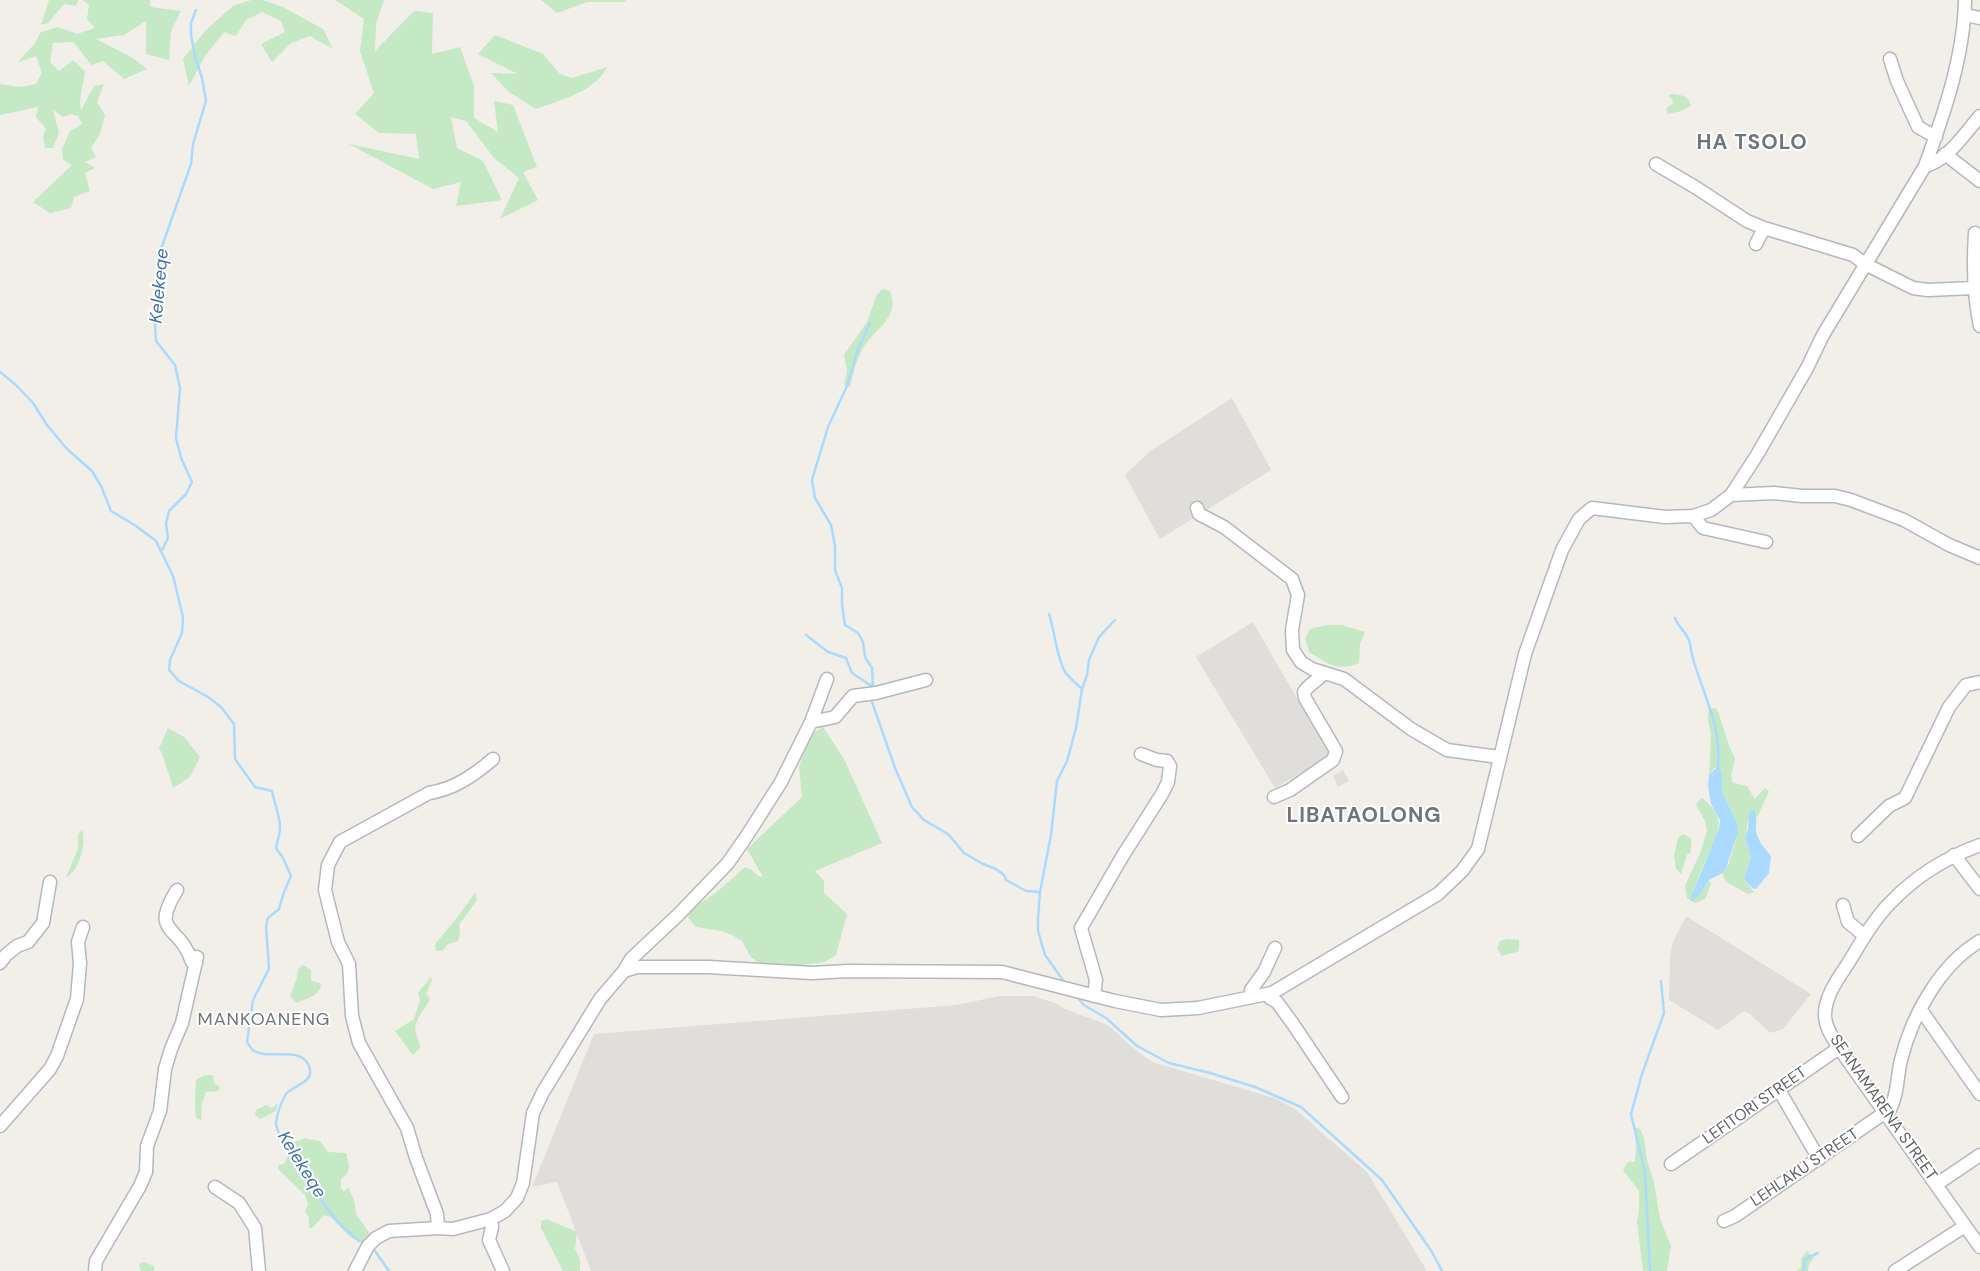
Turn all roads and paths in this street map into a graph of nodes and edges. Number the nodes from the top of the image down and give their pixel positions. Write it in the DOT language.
graph roads {
  1 [pos="1965,0"];
  2 [pos="1965,15"];
  3 [pos="1980,18"];
  4 [pos="1890,59"];
  5 [pos="1980,116"];
  6 [pos="1936,137"];
  7 [pos="1945,154"];
  8 [pos="1656,164"];
  9 [pos="1925,166"];
  10 [pos="1980,181"];
  11 [pos="1764,228"];
  12 [pos="1975,233"];
  13 [pos="1756,244"];
  14 [pos="1865,264"];
  15 [pos="1974,288"];
  16 [pos="1980,326"];
  17 [pos="1731,495"];
  18 [pos="1197,508"];
  19 [pos="1693,516"];
  20 [pos="1766,542"];
  21 [pos="1980,558"];
  22 [pos="1323,672"];
  23 [pos="827,679"];
  24 [pos="926,680"];
  25 [pos="1980,682"];
  26 [pos="811,722"];
  27 [pos="1141,754"];
  28 [pos="1499,757"];
  29 [pos="493,760"];
  30 [pos="1274,797"];
  31 [pos="1858,836"];
  32 [pos="1980,845"];
  33 [pos="1954,855"];
  34 [pos="50,882"];
  35 [pos="1980,889"];
  36 [pos="177,890"];
  37 [pos="1843,905"];
  38 [pos="83,927"];
  39 [pos="1865,936"];
  40 [pos="1979,942"];
  41 [pos="1275,948"];
  42 [pos="0,963"];
  43 [pos="624,971"];
  44 [pos="1272,993"];
  45 [pos="1094,996"];
  46 [pos="1252,996"];
  47 [pos="1921,1010"];
  48 [pos="1838,1048"];
  49 [pos="1778,1090"];
  50 [pos="1980,1094"];
  51 [pos="1342,1097"];
  52 [pos="1885,1113"];
  53 [pos="0,1126"];
  54 [pos="1980,1155"];
  55 [pos="1819,1159"];
  56 [pos="1672,1164"];
  57 [pos="1937,1184"];
  58 [pos="215,1187"];
  59 [pos="491,1219"];
  60 [pos="1724,1221"];
  61 [pos="1965,1226"];
  62 [pos="438,1228"];
  63 [pos="1980,1247"];
  64 [pos="1900,1270"];
  65 [pos="95,1271"];
  66 [pos="260,1271"];
  67 [pos="355,1271"];
  68 [pos="503,1271"];
  1 -- 2 [label="street"];
  2 -- 3 [label="street"];
  2 -- 6 [label="street"];
  4 -- 6 [label="street"];
  5 -- 7 [label="street"];
  6 -- 9 [label="street"];
  7 -- 9 [label="street"];
  7 -- 10 [label="street"];
  8 -- 11 [label="street"];
  9 -- 14 [label="street"];
  11 -- 13 [label="street"];
  11 -- 14 [label="street"];
  12 -- 15 [label="street"];
  14 -- 15 [label="street"];
  14 -- 17 [label="street"];
  15 -- 16 [label="street"];
  17 -- 19 [label="street"];
  17 -- 21 [label="street"];
  18 -- 22 [label="street"];
  19 -- 20 [label="street"];
  19 -- 28 [label="street"];
  22 -- 28 [label="street"];
  22 -- 30 [label="street"];
  23 -- 26 [label="street"];
  24 -- 26 [label="street"];
  25 -- 31 [label="street"];
  26 -- 43 [label="street"];
  27 -- 45 [label="street"];
  28 -- 44 [label="street"];
  29 -- 62 [label="street"];
  32 -- 33 [label="street, SEANAMARENA STREET"];
  33 -- 35 [label="street"];
  33 -- 39 [label="street, SEANAMARENA STREET"];
  34 -- 42 [label="street"];
  36 -- 65 [label="street"];
  37 -- 39 [label="street"];
  38 -- 53 [label="street"];
  39 -- 48 [label="street, SEANAMARENA STREET"];
  40 -- 47 [label="street"];
  41 -- 46 [label="street"];
  43 -- 45 [label="street"];
  43 -- 59 [label="street"];
  44 -- 46 [label="street"];
  44 -- 51 [label="street"];
  45 -- 46 [label="street"];
  47 -- 50 [label="street"];
  47 -- 52 [label="street"];
  48 -- 49 [label="street, LEFITORI STREET"];
  48 -- 52 [label="street, SEANAMARENA STREET"];
  49 -- 55 [label="street"];
  49 -- 56 [label="street, LEFITORI STREET"];
  52 -- 55 [label="street, LEHLAKU STREET"];
  52 -- 57 [label="street, SEANAMARENA STREET"];
  54 -- 57 [label="street"];
  55 -- 60 [label="street, LEHLAKU STREET"];
  57 -- 61 [label="street, SEANAMARENA STREET"];
  58 -- 66 [label="street"];
  59 -- 62 [label="street"];
  59 -- 68 [label="street"];
  61 -- 63 [label="street, SEANAMARENA STREET"];
  61 -- 64 [label="street"];
  62 -- 67 [label="street"];
}
